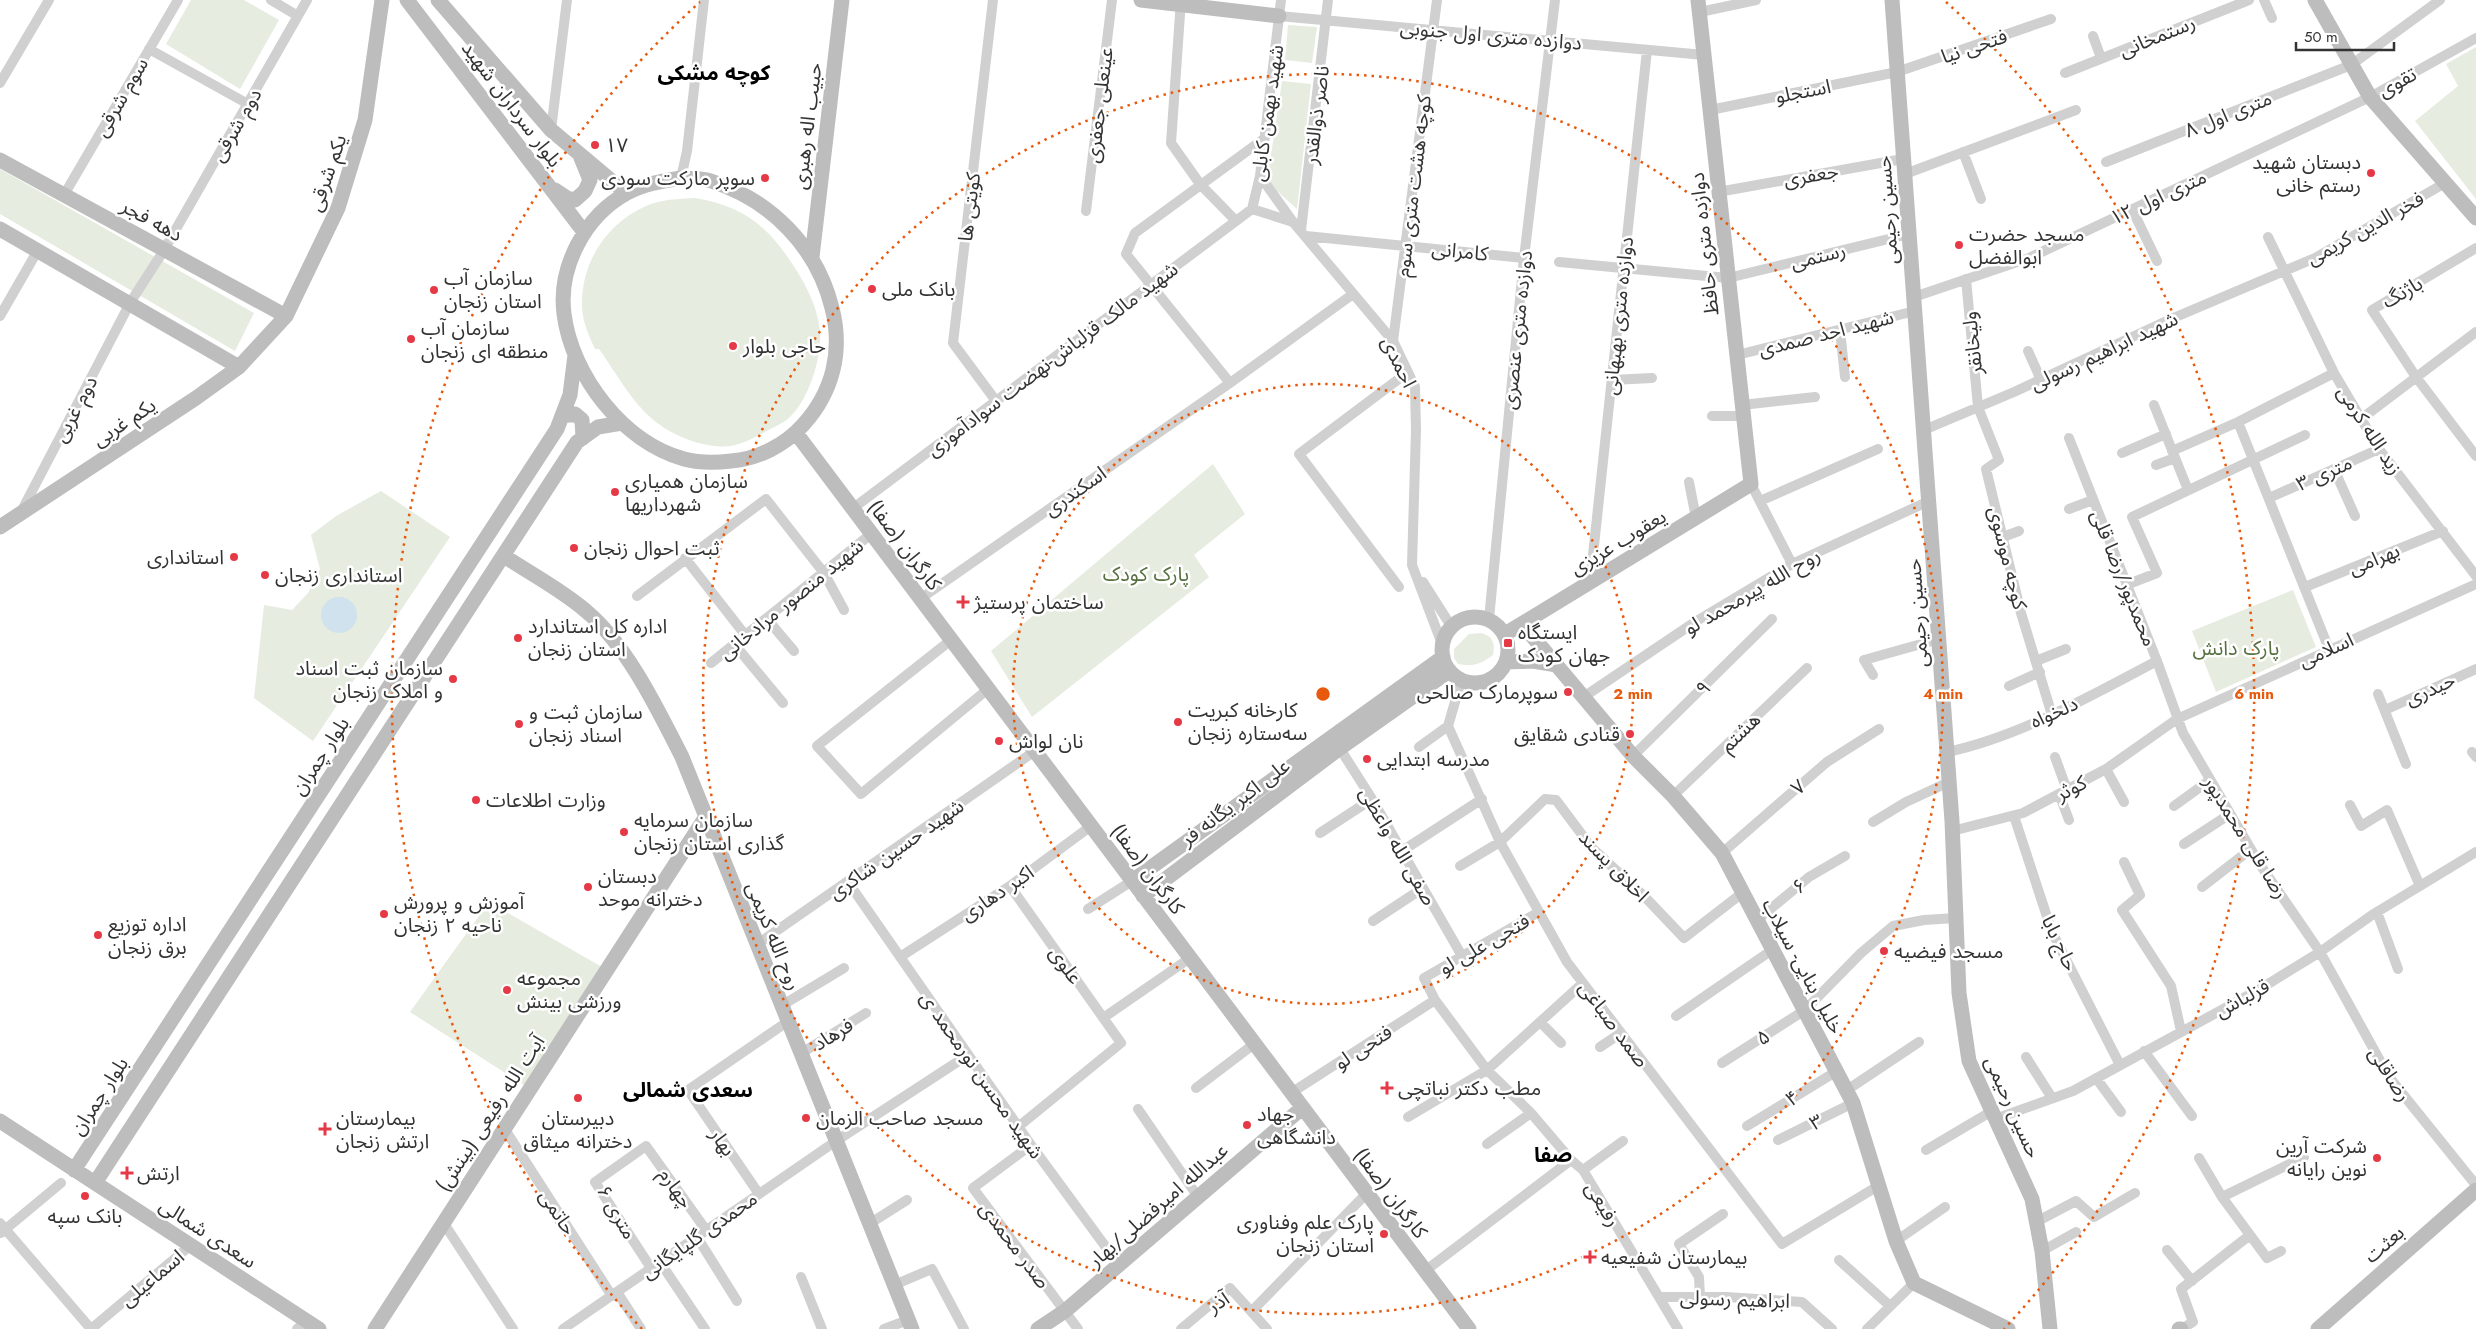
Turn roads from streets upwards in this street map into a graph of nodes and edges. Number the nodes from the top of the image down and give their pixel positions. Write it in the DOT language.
graph roads {
  1 [pos="49,0"];
  2 [pos="178,0"];
  3 [pos="270,0"];
  4 [pos="307,0"];
  5 [pos="382,0"];
  6 [pos="407,0"];
  7 [pos="438,0"];
  8 [pos="567,0"];
  9 [pos="704,0"];
  10 [pos="842,0"];
  11 [pos="993,0"];
  12 [pos="1112,0"];
  13 [pos="1141,0"];
  14 [pos="1281,0"];
  15 [pos="1328,0"];
  16 [pos="1437,0"];
  17 [pos="1555,0"];
  18 [pos="1756,0"];
  19 [pos="1892,0"];
  20 [pos="2249,0"];
  21 [pos="2264,0"];
  22 [pos="2315,0"];
  23 [pos="2440,0"];
  24 [pos="1181,2"];
  25 [pos="2428,4"];
  26 [pos="2222,5"];
  27 [pos="1699,6"];
  28 [pos="298,16"];
  29 [pos="1279,16"];
  30 [pos="2272,18"];
  31 [pos="1326,19"];
  32 [pos="2051,20"];
  33 [pos="1433,30"];
  34 [pos="2093,36"];
  35 [pos="2476,38"];
  36 [pos="1550,41"];
  37 [pos="149,49"];
  38 [pos="1647,50"];
  39 [pos="1704,55"];
  40 [pos="2101,58"];
  41 [pos="2351,65"];
  42 [pos="1897,72"];
  43 [pos="2064,73"];
  44 [pos="0,84"];
  45 [pos="2370,97"];
  46 [pos="248,104"];
  47 [pos="1710,110"];
  48 [pos="2076,110"];
  49 [pos="551,130"];
  50 [pos="1265,138"];
  51 [pos="1963,152"];
  52 [pos="578,153"];
  53 [pos="1903,158"];
  54 [pos="0,160"];
  55 [pos="2106,162"];
  56 [pos="1905,174"];
  57 [pos="1260,176"];
  58 [pos="681,178"];
  59 [pos="2445,183"];
  60 [pos="548,184"];
  61 [pos="1200,184"];
  62 [pos="1718,192"];
  63 [pos="626,193"];
  64 [pos="64,195"];
  65 [pos="1981,199"];
  66 [pos="1252,209"];
  67 [pos="2132,210"];
  68 [pos="1086,211"];
  69 [pos="2476,218"];
  70 [pos="1236,221"];
  71 [pos="1293,222"];
  72 [pos="0,228"];
  73 [pos="584,232"];
  74 [pos="1304,233"];
  75 [pos="1909,234"];
  76 [pos="2268,237"];
  77 [pos="1405,246"];
  78 [pos="2476,248"];
  79 [pos="38,250"];
  80 [pos="164,250"];
  81 [pos="812,257"];
  82 [pos="1524,258"];
  83 [pos="1559,262"];
  84 [pos="2157,262"];
  85 [pos="1623,268"];
  86 [pos="2284,271"];
  87 [pos="1728,278"];
  88 [pos="1966,279"];
  89 [pos="1151,285"];
  90 [pos="1353,294"];
  91 [pos="130,303"];
  92 [pos="1914,304"];
  93 [pos="0,316"];
  94 [pos="286,316"];
  95 [pos="1840,330"];
  96 [pos="2475,336"];
  97 [pos="262,341"];
  98 [pos="1393,341"];
  99 [pos="2028,351"];
  100 [pos="575,355"];
  101 [pos="1737,355"];
  102 [pos="239,366"];
  103 [pos="1408,372"];
  104 [pos="2334,373"];
  105 [pos="1845,377"];
  106 [pos="2416,377"];
  107 [pos="1652,378"];
  108 [pos="1612,380"];
  109 [pos="2041,380"];
  110 [pos="1230,382"];
  111 [pos="1815,397"];
  112 [pos="996,401"];
  113 [pos="2154,405"];
  114 [pos="1978,407"];
  115 [pos="1743,410"];
  116 [pos="562,416"];
  117 [pos="1712,416"];
  118 [pos="2361,419"];
  119 [pos="2238,422"];
  120 [pos="622,423"];
  121 [pos="1924,430"];
  122 [pos="796,433"];
  123 [pos="2166,434"];
  124 [pos="2305,435"];
  125 [pos="583,438"];
  126 [pos="2069,438"];
  127 [pos="1878,448"];
  128 [pos="2378,449"];
  129 [pos="2122,453"];
  130 [pos="2174,454"];
  131 [pos="2476,456"];
  132 [pos="2253,459"];
  133 [pos="2156,465"];
  134 [pos="2334,468"];
  135 [pos="1689,482"];
  136 [pos="1751,484"];
  137 [pos="2188,490"];
  138 [pos="2269,498"];
  139 [pos="2093,500"];
  140 [pos="1760,501"];
  141 [pos="1929,501"];
  142 [pos="852,509"];
  143 [pos="2069,509"];
  144 [pos="20,514"];
  145 [pos="2355,516"];
  146 [pos="1696,518"];
  147 [pos="0,527"];
  148 [pos="2019,531"];
  149 [pos="2443,531"];
  150 [pos="871,534"];
  151 [pos="2003,537"];
  152 [pos="504,556"];
  153 [pos="685,558"];
  154 [pos="1792,564"];
  155 [pos="1412,565"];
  156 [pos="824,573"];
  157 [pos="2476,576"];
  158 [pos="1590,583"];
  159 [pos="2476,584"];
  160 [pos="2126,585"];
  161 [pos="1399,587"];
  162 [pos="2305,587"];
  163 [pos="637,596"];
  164 [pos="920,599"];
  165 [pos="844,610"];
  166 [pos="766,619"];
  167 [pos="1489,619"];
  168 [pos="1772,620"];
  169 [pos="1522,624"];
  170 [pos="1452,626"];
  171 [pos="1505,634"];
  172 [pos="746,636"];
  173 [pos="1939,638"];
  174 [pos="951,640"];
  175 [pos="734,645"];
  176 [pos="2329,648"];
  177 [pos="2066,649"];
  178 [pos="794,651"];
  179 [pos="1445,657"];
  180 [pos="2036,661"];
  181 [pos="2157,661"];
  182 [pos="1506,662"];
  183 [pos="711,663"];
  184 [pos="1557,665"];
  185 [pos="1807,668"];
  186 [pos="2476,669"];
  187 [pos="2040,672"];
  188 [pos="1872,675"];
  189 [pos="1461,681"];
  190 [pos="2009,686"];
  191 [pos="988,689"];
  192 [pos="2378,694"];
  193 [pos="1585,696"];
  194 [pos="783,703"];
  195 [pos="2384,710"];
  196 [pos="2052,715"];
  197 [pos="2177,718"];
  198 [pos="1448,726"];
  199 [pos="1879,729"];
  200 [pos="1336,742"];
  201 [pos="1419,747"];
  202 [pos="1035,751"];
  203 [pos="1947,752"];
  204 [pos="1633,756"];
  205 [pos="2055,757"];
  206 [pos="2406,764"];
  207 [pos="2106,769"];
  208 [pos="2210,780"];
  209 [pos="1949,782"];
  210 [pos="326,784"];
  211 [pos="2063,792"];
  212 [pos="346,796"];
  213 [pos="1673,796"];
  214 [pos="1372,799"];
  215 [pos="1482,799"];
  216 [pos="2124,802"];
  217 [pos="2350,805"];
  218 [pos="2174,806"];
  219 [pos="2230,814"];
  220 [pos="2014,816"];
  221 [pos="705,818"];
  222 [pos="2069,820"];
  223 [pos="1873,822"];
  224 [pos="1091,826"];
  225 [pos="1952,831"];
  226 [pos="1320,832"];
  227 [pos="1500,842"];
  228 [pos="2184,844"];
  229 [pos="2251,849"];
  230 [pos="1402,851"];
  231 [pos="2476,852"];
  232 [pos="1722,853"];
  233 [pos="1844,856"];
  234 [pos="2124,862"];
  235 [pos="1460,866"];
  236 [pos="1132,881"];
  237 [pos="848,882"];
  238 [pos="1010,886"];
  239 [pos="2420,886"];
  240 [pos="2202,887"];
  241 [pos="1423,888"];
  242 [pos="1742,894"];
  243 [pos="1143,896"];
  244 [pos="1088,910"];
  245 [pos="1539,912"];
  246 [pos="2377,912"];
  247 [pos="1956,918"];
  248 [pos="1373,921"];
  249 [pos="1756,921"];
  250 [pos="756,945"];
  251 [pos="1772,950"];
  252 [pos="2320,952"];
  253 [pos="1462,956"];
  254 [pos="900,958"];
  255 [pos="1190,958"];
  256 [pos="844,968"];
  257 [pos="2398,969"];
  258 [pos="1583,983"];
  259 [pos="1435,1000"];
  260 [pos="781,1006"];
  261 [pos="1805,1010"];
  262 [pos="866,1013"];
  263 [pos="1676,1016"];
  264 [pos="1103,1018"];
  265 [pos="787,1022"];
  266 [pos="1540,1022"];
  267 [pos="2181,1031"];
  268 [pos="1621,1033"];
  269 [pos="1919,1042"];
  270 [pos="1561,1043"];
  271 [pos="1254,1044"];
  272 [pos="1600,1047"];
  273 [pos="2144,1052"];
  274 [pos="800,1054"];
  275 [pos="968,1055"];
  276 [pos="2026,1057"];
  277 [pos="1722,1063"];
  278 [pos="2120,1065"];
  279 [pos="1487,1070"];
  280 [pos="1837,1071"];
  281 [pos="2096,1078"];
  282 [pos="1196,1088"];
  283 [pos="1292,1093"];
  284 [pos="1850,1097"];
  285 [pos="2052,1098"];
  286 [pos="1302,1108"];
  287 [pos="1138,1109"];
  288 [pos="2122,1112"];
  289 [pos="1531,1113"];
  290 [pos="1994,1115"];
  291 [pos="2192,1116"];
  292 [pos="1408,1117"];
  293 [pos="0,1121"];
  294 [pos="103,1126"];
  295 [pos="1747,1126"];
  296 [pos="1018,1127"];
  297 [pos="504,1128"];
  298 [pos="1778,1140"];
  299 [pos="836,1141"];
  300 [pos="1623,1141"];
  301 [pos="120,1144"];
  302 [pos="1487,1144"];
  303 [pos="1031,1145"];
  304 [pos="646,1146"];
  305 [pos="1926,1150"];
  306 [pos="2304,1156"];
  307 [pos="2199,1158"];
  308 [pos="1571,1160"];
  309 [pos="74,1170"];
  310 [pos="1583,1170"];
  311 [pos="61,1183"];
  312 [pos="95,1183"];
  313 [pos="2476,1185"];
  314 [pos="1878,1186"];
  315 [pos="2476,1190"];
  316 [pos="1366,1193"];
  317 [pos="2136,1193"];
  318 [pos="759,1194"];
  319 [pos="1198,1197"];
  320 [pos="2222,1197"];
  321 [pos="907,1200"];
  322 [pos="1945,1207"];
  323 [pos="1723,1214"];
  324 [pos="443,1222"];
  325 [pos="2036,1222"];
  326 [pos="869,1224"];
  327 [pos="2,1229"];
  328 [pos="706,1230"];
  329 [pos="2076,1232"];
  330 [pos="2250,1235"];
  331 [pos="697,1237"];
  332 [pos="1896,1241"];
  333 [pos="191,1245"];
  334 [pos="2167,1250"];
  335 [pos="2042,1251"];
  336 [pos="2280,1251"];
  337 [pos="1839,1260"];
  338 [pos="656,1265"];
  339 [pos="1119,1265"];
  340 [pos="1425,1271"];
  341 [pos="801,1277"];
  342 [pos="2192,1281"];
  343 [pos="1914,1282"];
  344 [pos="894,1285"];
  345 [pos="615,1294"];
  346 [pos="1659,1297"];
  347 [pos="1700,1297"];
  348 [pos="737,1301"];
  349 [pos="1890,1306"];
  350 [pos="1065,1311"];
  351 [pos="1252,1311"];
  352 [pos="910,1324"];
  353 [pos="308,1326"];
  354 [pos="91,1329"];
  355 [pos="375,1329"];
  356 [pos="514,1329"];
  357 [pos="563,1329"];
  358 [pos="641,1329"];
  359 [pos="705,1329"];
  360 [pos="822,1329"];
  361 [pos="884,1329"];
  362 [pos="964,1329"];
  363 [pos="1038,1329"];
  364 [pos="1078,1329"];
  365 [pos="1181,1329"];
  366 [pos="1267,1329"];
  367 [pos="1469,1329"];
  368 [pos="1678,1329"];
  369 [pos="1832,1329"];
  370 [pos="1867,1329"];
  371 [pos="2008,1329"];
  372 [pos="2050,1329"];
  373 [pos="2180,1329"];
  374 [pos="2318,1329"];
  1 -- 44 [label="street"];
  2 -- 37 [label="street, سوم شرقی"];
  3 -- 28 [label="street"];
  4 -- 28 [label="street, دوم شرقی"];
  5 -- 94 [label="street, یکم شرقی"];
  6 -- 60 [label="street, بلوار سرداران شهید"];
  7 -- 49 [label="street, بلوار سرداران شهید"];
  8 -- 49 [label="street"];
  9 -- 58 [label="street"];
  10 -- 81 [label="street, حبیب اله رهبری"];
  11 -- 112 [label="street, کویتی ها"];
  12 -- 68 [label="street, عینعلی جعفری"];
  13 -- 24 [label="street"];
  14 -- 29 [label="street, شهید بهمن کابلی"];
  15 -- 31 [label="street, ناصر ذوالقدر"];
  16 -- 33 [label="street, کوچه هشت متری سوم"];
  17 -- 36 [label="street, دوازده متری عنصری"];
  18 -- 27 [label="street"];
  19 -- 42 [label="street, حسین رحیمی"];
  20 -- 26 [label="street, رستمخانی"];
  21 -- 30 [label="street"];
  22 -- 41 [label="street"];
  23 -- 25 [label="street, ۸ متری اول"];
  24 -- 29 [label="street"];
  24 -- 61 [label="street"];
  25 -- 41 [label="street, ۸ متری اول"];
  26 -- 40 [label="street, رستمخانی"];
  27 -- 39 [label="street, دوازده متری حافظ"];
  28 -- 46 [label="street, دوم شرقی"];
  29 -- 31 [label="street, دوازده متری اول جنوبی"];
  29 -- 50 [label="street, شهید بهمن کابلی"];
  31 -- 33 [label="street, دوازده متری اول جنوبی"];
  31 -- 74 [label="street, ناصر ذوالقدر"];
  32 -- 42 [label="street, فتحی نیا"];
  33 -- 36 [label="street, دوازده متری اول جنوبی"];
  33 -- 77 [label="street, کوچه هشت متری سوم"];
  34 -- 40 [label="street"];
  35 -- 45 [label="street, تقوی"];
  36 -- 38 [label="street, دوازده متری اول جنوبی"];
  36 -- 82 [label="street, دوازده متری عنصری"];
  37 -- 46 [label="street"];
  37 -- 64 [label="street, سوم شرقی"];
  38 -- 39 [label="street, دوازده متری اول جنوبی"];
  38 -- 85 [label="street, دوازده متری بهبهانی"];
  39 -- 47 [label="street, دوازده متری حافظ"];
  40 -- 43 [label="street, رستمخانی"];
  41 -- 45 [label="street"];
  41 -- 55 [label="street, ۸ متری اول"];
  42 -- 47 [label="street, استجلو"];
  42 -- 53 [label="street, حسین رحیمی"];
  45 -- 59 [label="street"];
  45 -- 67 [label="street, ۱۲ متری اول"];
  46 -- 80 [label="street, دوم شرقی"];
  47 -- 62 [label="street, دوازده متری حافظ"];
  48 -- 51 [label="street"];
  49 -- 52 [label="street, بلوار سرداران شهید"];
  50 -- 57 [label="street, شهید بهمن کابلی"];
  50 -- 61 [label="street"];
  51 -- 56 [label="street"];
  51 -- 65 [label="street"];
  52 -- 60 [label="street"];
  52 -- 63 [label="street, بلوار سرداران شهید"];
  53 -- 56 [label="street, حسین رحیمی"];
  53 -- 62 [label="street, جعفری"];
  54 -- 64 [label="street, دهه فجر"];
  56 -- 75 [label="street, حسین رحیمی"];
  57 -- 66 [label="street, شهید بهمن کابلی"];
  57 -- 71 [label="street, احمدی"];
  58 -- 63 [label="street"];
  58 -- 81 [label="street"];
  59 -- 69 [label="street"];
  59 -- 86 [label="street, فخر الدین کریمی"];
  60 -- 73 [label="street, بلوار سرداران شهید"];
  61 -- 70 [label="street"];
  61 -- 89 [label="street"];
  62 -- 87 [label="street, دوازده متری حافظ"];
  63 -- 73 [label="street"];
  64 -- 80 [label="street, دهه فجر"];
  66 -- 70 [label="street, شهید مالک قزلباش-نهضت سوادآموزی"];
  66 -- 71 [label="street"];
  67 -- 84 [label="street"];
  67 -- 88 [label="street, ۱۲ متری اول"];
  70 -- 89 [label="street, شهید مالک قزلباش-نهضت سوادآموزی"];
  71 -- 74 [label="street, احمدی"];
  72 -- 79 [label="street"];
  73 -- 100 [label="street"];
  74 -- 77 [label="street, کامرانی"];
  74 -- 90 [label="street, احمدی"];
  75 -- 87 [label="street, رستمی"];
  75 -- 92 [label="street, حسین رحیمی"];
  76 -- 86 [label="street, زید الله کرمی"];
  77 -- 82 [label="street, کامرانی"];
  77 -- 98 [label="street, کوچه هشت متری سوم"];
  78 -- 106 [label="street, باژنگ"];
  79 -- 91 [label="street"];
  79 -- 93 [label="street"];
  80 -- 91 [label="street, دوم شرقی"];
  80 -- 94 [label="street, دهه فجر"];
  81 -- 122 [label="street"];
  82 -- 167 [label="street, دوازده متری عنصری"];
  83 -- 85 [label="street"];
  85 -- 87 [label="street"];
  85 -- 108 [label="street, دوازده متری بهبهانی"];
  86 -- 104 [label="street, زید الله کرمی"];
  86 -- 109 [label="street, شهید ابراهیم رسولی"];
  87 -- 101 [label="street, دوازده متری حافظ"];
  88 -- 92 [label="street, ۱۲ متری اول"];
  88 -- 114 [label="street, ولیخانقر"];
  89 -- 110 [label="street"];
  89 -- 112 [label="street, شهید مالک قزلباش-نهضت سوادآموزی"];
  90 -- 98 [label="street, احمدی"];
  90 -- 110 [label="street, اسکندری"];
  91 -- 102 [label="street"];
  91 -- 144 [label="street, دوم غربی"];
  92 -- 95 [label="street, شهید احد صمدی"];
  92 -- 121 [label="street, حسین رحیمی"];
  94 -- 97 [label="street, یکم شرقی"];
  95 -- 101 [label="street, شهید احد صمدی"];
  95 -- 105 [label="street"];
  96 -- 106 [label="street"];
  97 -- 102 [label="street, یکم غربی"];
  98 -- 103 [label="street, احمدی"];
  99 -- 109 [label="street"];
  100 -- 116 [label="street, بلوار چمران"];
  100 -- 120 [label="street"];
  101 -- 115 [label="street, دوازده متری حافظ"];
  102 -- 144 [label="street, یکم غربی"];
  103 -- 155 [label="street, احمدی"];
  103 -- 161 [label="street"];
  104 -- 118 [label="street, زید الله کرمی"];
  104 -- 119 [label="street"];
  106 -- 118 [label="street"];
  106 -- 131 [label="street"];
  107 -- 108 [label="street"];
  108 -- 158 [label="street, دوازده متری بهبهانی"];
  109 -- 114 [label="street, شهید ابراهیم رسولی"];
  110 -- 164 [label="street, اسکندری"];
  111 -- 115 [label="street"];
  112 -- 142 [label="street, شهید مالک قزلباش-نهضت سوادآموزی"];
  113 -- 123 [label="street"];
  114 -- 121 [label="street, شهید ابراهیم رسولی"];
  114 -- 151 [label="street, کوچه موسوی"];
  115 -- 117 [label="street"];
  115 -- 136 [label="street, دوازده متری حافظ"];
  116 -- 125 [label="street"];
  116 -- 210 [label="street, بلوار چمران"];
  118 -- 128 [label="street, زید الله کرمی"];
  119 -- 130 [label="street"];
  119 -- 132 [label="street"];
  120 -- 122 [label="street"];
  120 -- 125 [label="street"];
  121 -- 141 [label="street, حسین رحیمی"];
  122 -- 142 [label="street, کارگران (صفا)"];
  123 -- 129 [label="street"];
  123 -- 130 [label="street"];
  124 -- 132 [label="street"];
  125 -- 152 [label="street"];
  126 -- 139 [label="street, محمدپور/رضا قلی"];
  127 -- 140 [label="street"];
  128 -- 134 [label="street, ۳ متری"];
  128 -- 149 [label="street, زید الله کرمی"];
  130 -- 133 [label="street"];
  130 -- 137 [label="street"];
  132 -- 137 [label="street"];
  132 -- 138 [label="street"];
  134 -- 138 [label="street, ۳ متری"];
  134 -- 145 [label="street"];
  135 -- 146 [label="street"];
  136 -- 140 [label="street"];
  136 -- 146 [label="street, یعقوب عزیزی"];
  137 -- 160 [label="street"];
  138 -- 162 [label="street"];
  139 -- 143 [label="street"];
  139 -- 160 [label="street, محمدپور/رضا قلی"];
  140 -- 154 [label="street"];
  141 -- 154 [label="street, روح الله پیرمحمد لو"];
  141 -- 173 [label="street, حسین رحیمی"];
  142 -- 150 [label="street, کارگران (صفا)"];
  144 -- 147 [label="street, یکم غربی"];
  146 -- 158 [label="street, یعقوب عزیزی"];
  148 -- 151 [label="street"];
  149 -- 157 [label="street, زید الله کرمی"];
  149 -- 162 [label="street, بهرامی"];
  150 -- 156 [label="street, شهید منصور مرادخانی"];
  150 -- 164 [label="street, کارگران (صفا)"];
  151 -- 180 [label="street, کوچه موسوی"];
  152 -- 212 [label="street"];
  152 -- 221 [label="street, روح الله کریمی"];
  153 -- 156 [label="street"];
  153 -- 163 [label="street"];
  153 -- 172 [label="street"];
  154 -- 193 [label="street, روح الله پیرمحمد لو"];
  155 -- 170 [label="street"];
  155 -- 179 [label="street, احمدی"];
  156 -- 165 [label="street"];
  156 -- 166 [label="street, شهید منصور مرادخانی"];
  158 -- 169 [label="street, یعقوب عزیزی"];
  159 -- 176 [label="street, اسلامی"];
  160 -- 181 [label="street, محمدپور/رضا قلی"];
  162 -- 176 [label="street"];
  164 -- 174 [label="street, کارگران (صفا)"];
  166 -- 172 [label="street, شهید منصور مرادخانی"];
  166 -- 178 [label="street"];
  167 -- 170 [label="street"];
  167 -- 171 [label="street"];
  168 -- 204 [label="street, ۹"];
  169 -- 171 [label="street, یعقوب عزیزی"];
  169 -- 184 [label="street, خلیل بنایی- سیلاب"];
  170 -- 179 [label="street"];
  171 -- 182 [label="street"];
  172 -- 175 [label="street, شهید منصور مرادخانی"];
  173 -- 188 [label="street"];
  173 -- 203 [label="street, حسین رحیمی"];
  174 -- 191 [label="street, کارگران (صفا)"];
  174 -- 191 [label="street"];
  175 -- 183 [label="street, شهید منصور مرادخانی"];
  175 -- 194 [label="street"];
  176 -- 197 [label="street, اسلامی"];
  177 -- 180 [label="street"];
  179 -- 189 [label="street"];
  179 -- 200 [label="street, علی اکبر یگانه فر"];
  180 -- 187 [label="street, کوچه موسوی"];
  181 -- 196 [label="street, دلخواه"];
  181 -- 197 [label="street, محمدپور/رضا قلی"];
  182 -- 184 [label="street"];
  182 -- 189 [label="street"];
  184 -- 193 [label="street, خلیل بنایی- سیلاب"];
  185 -- 213 [label="street, هشتم"];
  186 -- 195 [label="street, حیدری"];
  187 -- 190 [label="street"];
  187 -- 196 [label="street, کوچه موسوی"];
  189 -- 198 [label="street"];
  191 -- 202 [label="street, کارگران (صفا)"];
  192 -- 195 [label="street"];
  193 -- 204 [label="street, خلیل بنایی- سیلاب"];
  195 -- 206 [label="street"];
  196 -- 203 [label="street, دلخواه"];
  197 -- 207 [label="street, کوثر"];
  197 -- 208 [label="street, رضا قلی محمدپور"];
  198 -- 201 [label="street"];
  198 -- 215 [label="street, صمد صباغی"];
  199 -- 232 [label="street, ۷"];
  200 -- 214 [label="street, صفی الله واعظی"];
  200 -- 236 [label="street, علی اکبر یگانه فر"];
  200 -- 243 [label="street, علی اکبر یگانه فر"];
  202 -- 224 [label="street, کارگران (صفا)"];
  202 -- 237 [label="street, شهید حسین شاکری"];
  203 -- 209 [label="street, حسین رحیمی"];
  204 -- 213 [label="street, خلیل بنایی- سیلاب"];
  205 -- 211 [label="street"];
  207 -- 211 [label="street, کوثر"];
  207 -- 216 [label="street"];
  208 -- 218 [label="street"];
  208 -- 219 [label="street, رضا قلی محمدپور"];
  209 -- 223 [label="street"];
  209 -- 225 [label="street, حسین رحیمی"];
  210 -- 212 [label="street"];
  210 -- 294 [label="street, بلوار چمران"];
  211 -- 220 [label="street, کوثر"];
  211 -- 222 [label="street"];
  212 -- 301 [label="street"];
  213 -- 232 [label="street, خلیل بنایی- سیلاب"];
  214 -- 226 [label="street"];
  214 -- 230 [label="street, صفی الله واعظی"];
  215 -- 227 [label="street, صمد صباغی"];
  215 -- 230 [label="street"];
  217 -- 239 [label="street"];
  219 -- 228 [label="street"];
  219 -- 229 [label="street, رضا قلی محمدپور"];
  220 -- 225 [label="street, کوثر"];
  220 -- 278 [label="street, حاج بابا"];
  221 -- 250 [label="street, روح الله کریمی"];
  221 -- 297 [label="street, آیت الله رفیعی (بینش)"];
  224 -- 236 [label="street, کارگران (صفا)"];
  224 -- 238 [label="street, اکبر دهاری"];
  225 -- 247 [label="street, حسین رحیمی"];
  227 -- 235 [label="street, اخلاق پسند"];
  227 -- 242 [label="street, اخلاق پسند"];
  227 -- 245 [label="street, صمد صباغی"];
  229 -- 240 [label="street"];
  229 -- 252 [label="street, رضا قلی محمدپور"];
  230 -- 241 [label="street, صفی الله واعظی"];
  231 -- 239 [label="street, قزلباش"];
  232 -- 242 [label="street, خلیل بنایی- سیلاب"];
  233 -- 249 [label="street, ۶"];
  234 -- 267 [label="street"];
  236 -- 243 [label="street, کارگران (صفا)"];
  236 -- 244 [label="street"];
  237 -- 250 [label="street, شهید حسین شاکری"];
  237 -- 254 [label="street, شهید محسن نورمحمد ی"];
  238 -- 254 [label="street, اکبر دهاری"];
  238 -- 264 [label="street, علوی"];
  239 -- 246 [label="street, قزلباش"];
  241 -- 248 [label="street"];
  241 -- 253 [label="street, صفی الله واعظی"];
  242 -- 249 [label="street, خلیل بنایی- سیلاب"];
  243 -- 255 [label="street, کارگران (صفا)"];
  245 -- 253 [label="street, فتحی علی لو"];
  245 -- 258 [label="street, صمد صباغی"];
  246 -- 252 [label="street, قزلباش"];
  246 -- 257 [label="street"];
  247 -- 261 [label="street, ۵"];
  247 -- 290 [label="street, حسین رحیمی"];
  249 -- 251 [label="street, خلیل بنایی- سیلاب"];
  250 -- 260 [label="street, روح الله کریمی"];
  251 -- 261 [label="street, خلیل بنایی- سیلاب"];
  251 -- 263 [label="street"];
  252 -- 267 [label="street, قزلباش"];
  252 -- 313 [label="street, رضاقلی"];
  253 -- 259 [label="street, فتحی علی لو"];
  254 -- 275 [label="street, شهید محسن نورمحمد ی"];
  255 -- 264 [label="street"];
  255 -- 271 [label="street, کارگران (صفا)"];
  256 -- 260 [label="street"];
  258 -- 266 [label="street"];
  258 -- 268 [label="street, صمد صباغی"];
  259 -- 279 [label="street, رفیعی"];
  259 -- 283 [label="street, فتحی لو"];
  260 -- 265 [label="street, روح الله کریمی"];
  261 -- 277 [label="street, ۵"];
  261 -- 280 [label="street, خلیل بنایی- سیلاب"];
  262 -- 274 [label="street, فرهاد"];
  264 -- 296 [label="street, علوی"];
  265 -- 274 [label="street, روح الله کریمی"];
  265 -- 318 [label="street, بهار"];
  266 -- 270 [label="street"];
  266 -- 279 [label="street"];
  267 -- 273 [label="street, قزلباش"];
  268 -- 272 [label="street"];
  268 -- 314 [label="street, صمد صباغی"];
  269 -- 284 [label="street, ۳"];
  271 -- 282 [label="street"];
  271 -- 283 [label="street, کارگران (صفا)"];
  273 -- 278 [label="street, قزلباش"];
  273 -- 291 [label="street"];
  274 -- 299 [label="street, روح الله کریمی"];
  275 -- 296 [label="street, شهید محسن نورمحمد ی"];
  275 -- 299 [label="street, محمدی گلپایگانی"];
  276 -- 285 [label="street"];
  278 -- 281 [label="street, قزلباش"];
  279 -- 289 [label="street, رفیعی"];
  279 -- 292 [label="street"];
  280 -- 284 [label="street, خلیل بنایی- سیلاب"];
  280 -- 295 [label="street, ۴"];
  281 -- 285 [label="street, قزلباش"];
  281 -- 288 [label="street"];
  283 -- 286 [label="street, کارگران (صفا)"];
  284 -- 298 [label="street, ۳"];
  284 -- 314 [label="street, خلیل بنایی- سیلاب"];
  285 -- 290 [label="street, قزلباش"];
  286 -- 316 [label="street, کارگران (صفا)"];
  286 -- 319 [label="street, عبدالله امیرفضلی/بهار"];
  287 -- 319 [label="street"];
  289 -- 302 [label="street"];
  289 -- 308 [label="street, رفیعی"];
  290 -- 305 [label="street, قزلباش"];
  290 -- 325 [label="street, حسین رحیمی"];
  293 -- 309 [label="street, سعدی شمالی"];
  294 -- 301 [label="street"];
  294 -- 309 [label="street, بلوار چمران"];
  296 -- 303 [label="street, شهید محسن نورمحمد ی"];
  297 -- 324 [label="street, آیت الله رفیعی (بینش)"];
  297 -- 345 [label="street, حاتمی"];
  299 -- 318 [label="street, محمدی گلپایگانی"];
  299 -- 326 [label="street, روح الله کریمی"];
  300 -- 310 [label="street"];
  301 -- 312 [label="street"];
  303 -- 339 [label="street, شهید محسن نورمحمد ی"];
  303 -- 350 [label="street, صدر محمدی"];
  304 -- 328 [label="street, چهارم"];
  304 -- 338 [label="street, ۶ متری"];
  306 -- 320 [label="street"];
  307 -- 320 [label="street"];
  308 -- 310 [label="street, رفیعی"];
  308 -- 340 [label="street"];
  309 -- 312 [label="street, سعدی شمالی"];
  310 -- 346 [label="street, رفیعی"];
  311 -- 327 [label="street"];
  312 -- 333 [label="street, سعدی شمالی"];
  314 -- 332 [label="street, خلیل بنایی- سیلاب"];
  315 -- 374 [label="street, بعثت"];
  316 -- 340 [label="street, کارگران (صفا)"];
  316 -- 351 [label="street"];
  317 -- 325 [label="street"];
  318 -- 328 [label="street, محمدی گلپایگانی"];
  319 -- 339 [label="street, عبدالله امیرفضلی/بهار"];
  320 -- 330 [label="street"];
  321 -- 326 [label="street"];
  322 -- 332 [label="street"];
  323 -- 347 [label="street"];
  324 -- 355 [label="street, آیت الله رفیعی (بینش)"];
  324 -- 356 [label="street"];
  325 -- 335 [label="street, حسین رحیمی"];
  326 -- 344 [label="street, روح الله کریمی"];
  327 -- 354 [label="street"];
  328 -- 331 [label="street, محمدی گلپایگانی"];
  329 -- 335 [label="street"];
  330 -- 336 [label="street"];
  330 -- 342 [label="street"];
  331 -- 338 [label="street, محمدی گلپایگانی"];
  331 -- 348 [label="street"];
  332 -- 343 [label="street, خلیل بنایی- سیلاب"];
  333 -- 353 [label="street, سعدی شمالی"];
  333 -- 354 [label="street, اسماعیلی"];
  334 -- 342 [label="street"];
  335 -- 372 [label="street, حسین رحیمی"];
  337 -- 349 [label="street"];
  338 -- 345 [label="street, محمدی گلپایگانی"];
  338 -- 359 [label="street"];
  339 -- 350 [label="street, عبدالله امیرفضلی/بهار"];
  340 -- 367 [label="street, کارگران (صفا)"];
  341 -- 360 [label="street"];
  342 -- 373 [label="street"];
  343 -- 349 [label="street"];
  343 -- 371 [label="street"];
  344 -- 352 [label="street, روح الله کریمی"];
  344 -- 362 [label="street"];
  345 -- 357 [label="street, محمدی گلپایگانی"];
  345 -- 358 [label="street, حاتمی"];
  346 -- 347 [label="street, ابراهیم رسولی"];
  346 -- 368 [label="street, رفیعی"];
  347 -- 369 [label="street, ابراهیم رسولی"];
  349 -- 370 [label="street"];
  350 -- 363 [label="street, عبدالله امیرفضلی/بهار"];
  350 -- 364 [label="street"];
  351 -- 365 [label="street, آذر"];
  351 -- 366 [label="street"];
  352 -- 361 [label="street"];
}
